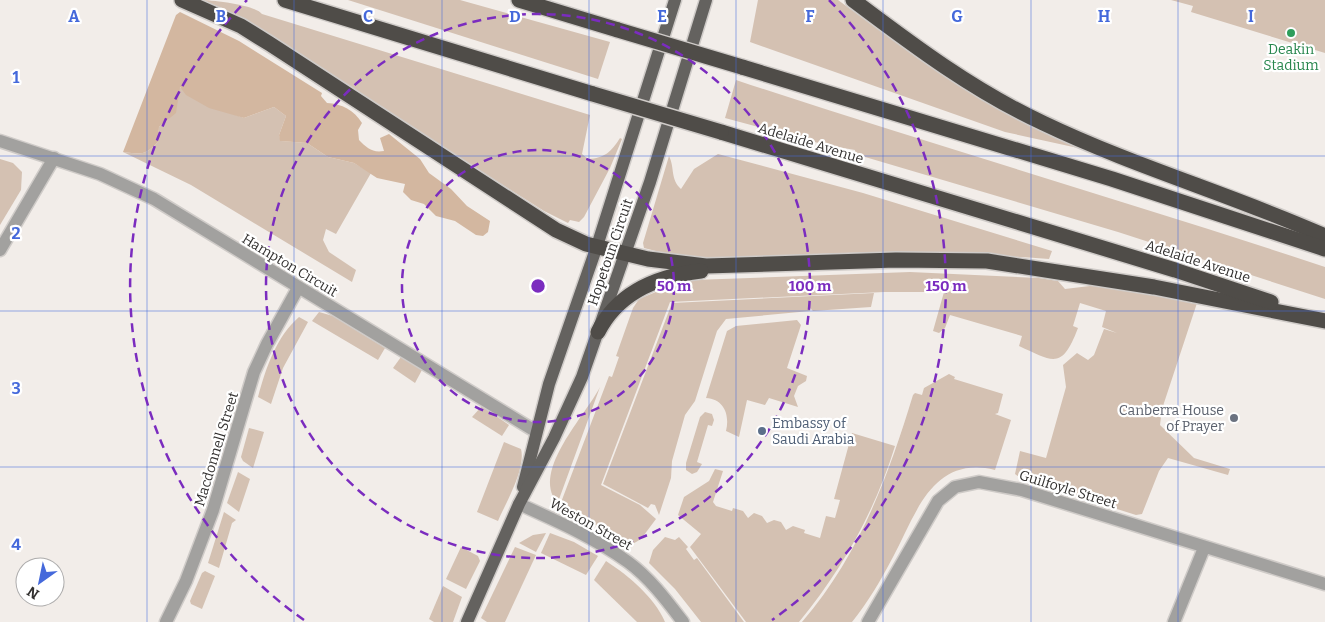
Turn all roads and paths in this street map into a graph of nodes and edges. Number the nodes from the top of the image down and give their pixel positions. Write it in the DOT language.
graph roads {
  1 [pos="182,0"];
  2 [pos="285,0"];
  3 [pos="520,0"];
  4 [pos="675,0"];
  5 [pos="706,0"];
  6 [pos="853,0"];
  7 [pos="0,141"];
  8 [pos="54,158"];
  9 [pos="1325,236"];
  10 [pos="597,246"];
  11 [pos="1325,249"];
  12 [pos="0,250"];
  13 [pos="626,253"];
  14 [pos="732,266"];
  15 [pos="298,288"];
  16 [pos="1325,321"];
  17 [pos="598,332"];
  18 [pos="535,431"];
  19 [pos="554,438"];
  20 [pos="519,504"];
  21 [pos="1204,548"];
  22 [pos="1325,584"];
  23 [pos="166,622"];
  24 [pos="466,622"];
  25 [pos="683,622"];
  26 [pos="868,622"];
  27 [pos="1174,622"];
  1 -- 10 [label="highway"];
  2 -- 16 [label="highway, Adelaide Avenue, bridge"];
  3 -- 11 [label="highway, bridge"];
  4 -- 10 [label="main road, Hopetoun Circuit"];
  5 -- 13 [label="main road, Hopetoun Circuit"];
  6 -- 9 [label="highway"];
  7 -- 8 [label="street, Hampton Circuit"];
  8 -- 12 [label="street"];
  8 -- 15 [label="street, Hampton Circuit"];
  10 -- 13 [label="highway"];
  10 -- 18 [label="main road, Hopetoun Circuit"];
  13 -- 14 [label="highway"];
  13 -- 17 [label="main road, Hopetoun Circuit"];
  14 -- 16 [label="highway"];
  14 -- 17 [label="highway"];
  15 -- 18 [label="street, Hampton Circuit"];
  15 -- 23 [label="street, Macdonnell Street"];
  17 -- 19 [label="main road, Hopetoun Circuit"];
  18 -- 19 [label="main road, Hampton Circuit"];
  18 -- 20 [label="main road, Hopetoun Circuit"];
  19 -- 20 [label="main road, Hopetoun Circuit"];
  20 -- 24 [label="main road, Hopetoun Circuit"];
  20 -- 25 [label="street, Weston Street"];
  21 -- 22 [label="street, Guilfoyle Street"];
  21 -- 26 [label="street, Guilfoyle Street"];
  21 -- 27 [label="street"];
}
